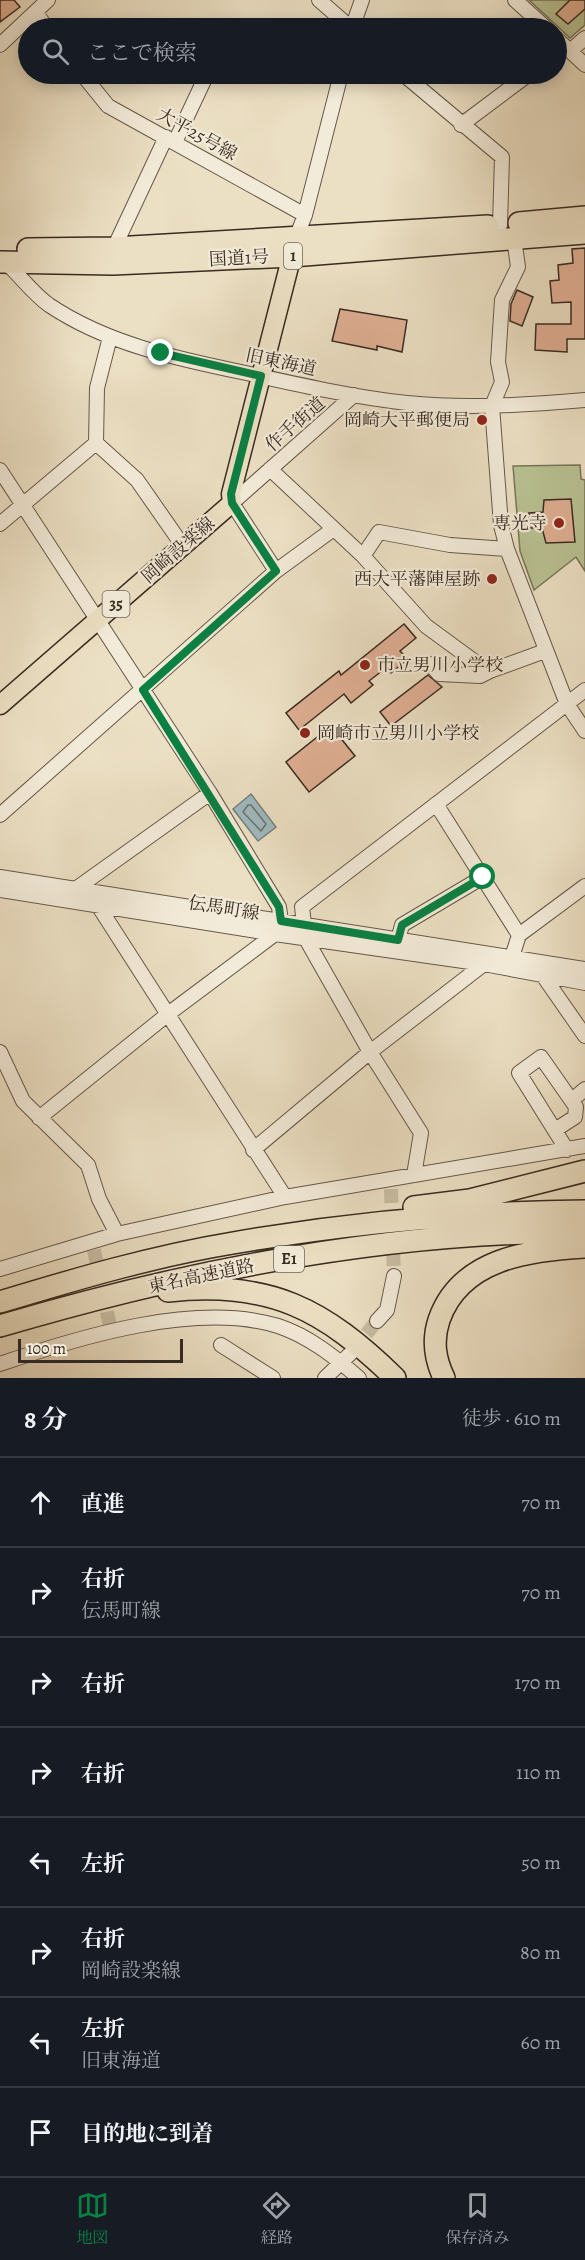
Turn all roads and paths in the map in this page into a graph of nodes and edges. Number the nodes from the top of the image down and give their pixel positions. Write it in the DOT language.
graph roads {
  1 [pos="48,0"];
  2 [pos="319,0"];
  3 [pos="363,0"];
  4 [pos="515,0"];
  5 [pos="35,12"];
  6 [pos="29,18"];
  7 [pos="40,18"];
  8 [pos="340,18"];
  9 [pos="356,18"];
  10 [pos="535,18"];
  11 [pos="18,28"];
  12 [pos="585,38"];
  13 [pos="0,45"];
  14 [pos="567,45"];
  15 [pos="567,51"];
  16 [pos="585,65"];
  17 [pos="90,84"];
  18 [pos="202,84"];
  19 [pos="338,84"];
  20 [pos="414,84"];
  21 [pos="516,84"];
  22 [pos="461,125"];
  23 [pos="171,140"];
  24 [pos="305,215"];
  25 [pos="585,217"];
  26 [pos="507,231"];
  27 [pos="585,233"];
  28 [pos="294,247"];
  29 [pos="114,248"];
  30 [pos="2,258"];
  31 [pos="110,337"];
  32 [pos="261,376"];
  33 [pos="354,395"];
  34 [pos="585,400"];
  35 [pos="492,406"];
  36 [pos="96,443"];
  37 [pos="270,469"];
  38 [pos="0,470"];
  39 [pos="232,503"];
  40 [pos="23,506"];
  41 [pos="0,524"];
  42 [pos="332,530"];
  43 [pos="183,546"];
  44 [pos="507,549"];
  45 [pos="363,556"];
  46 [pos="276,571"];
  47 [pos="97,621"];
  48 [pos="545,651"];
  49 [pos="430,664"];
  50 [pos="490,671"];
  51 [pos="143,690"];
  52 [pos="585,690"];
  53 [pos="567,704"];
  54 [pos="0,705"];
  55 [pos="585,731"];
  56 [pos="210,793"];
  57 [pos="436,804"];
  58 [pos="0,815"];
  59 [pos="0,877"];
  60 [pos="483,877"];
  61 [pos="585,886"];
  62 [pos="77,888"];
  63 [pos="0,891"];
  64 [pos="99,907"];
  65 [pos="278,928"];
  66 [pos="305,932"];
  67 [pos="519,935"];
  68 [pos="398,940"];
  69 [pos="512,957"];
  70 [pos="484,964"];
  71 [pos="585,969"];
  72 [pos="544,977"];
  73 [pos="585,983"];
  74 [pos="168,1014"];
  75 [pos="585,1036"];
  76 [pos="0,1052"];
  77 [pos="370,1052"];
  78 [pos="585,1089"];
  79 [pos="572,1100"];
  80 [pos="39,1118"];
  81 [pos="555,1130"];
  82 [pos="585,1146"];
  83 [pos="253,1150"];
  84 [pos="567,1150"];
  85 [pos="585,1171"];
  86 [pos="414,1175"];
  87 [pos="285,1197"];
  88 [pos="585,1211"];
  89 [pos="585,1232"];
  90 [pos="117,1234"];
  91 [pos="231,1243"];
  92 [pos="585,1247"];
  93 [pos="0,1269"];
  94 [pos="394,1276"];
  95 [pos="0,1302"];
  96 [pos="63,1308"];
  97 [pos="377,1322"];
  98 [pos="0,1326"];
  99 [pos="221,1346"];
  100 [pos="352,1352"];
  101 [pos="340,1361"];
  102 [pos="0,1364"];
  103 [pos="273,1378"];
  104 [pos="325,1378"];
  105 [pos="359,1378"];
  106 [pos="395,1378"];
  107 [pos="444,1378"];
  1 -- 5 [label="street"];
  2 -- 8 [label="street"];
  3 -- 9 [label="street"];
  4 -- 10 [label="street"];
  5 -- 6 [label="street"];
  5 -- 7 [label="street"];
  11 -- 13 [label="street"];
  12 -- 14 [label="street"];
  15 -- 16 [label="street"];
  17 -- 23 [label="street, 大平25号線"];
  18 -- 23 [label="street"];
  19 -- 24 [label="street"];
  20 -- 22 [label="street"];
  21 -- 22 [label="street"];
  22 -- 26 [label="street"];
  23 -- 24 [label="street, 大平25号線"];
  23 -- 29 [label="street"];
  24 -- 28 [label="street"];
  25 -- 26 [label="highway, 国道1号 / 1"];
  26 -- 27 [label="highway, 国道1号 / 1"];
  26 -- 28 [label="highway, 国道1号 / 1"];
  26 -- 35 [label="street"];
  28 -- 29 [label="highway, 国道1号 / 1"];
  28 -- 30 [label="highway, 国道1号 / 1"];
  28 -- 32 [label="main road, 岡崎設楽線"];
  29 -- 30 [label="highway, 国道1号 / 1"];
  30 -- 31 [label="street, 旧東海道"];
  31 -- 32 [label="street, 旧東海道"];
  31 -- 36 [label="street"];
  32 -- 33 [label="street, 旧東海道"];
  32 -- 39 [label="main road, 岡崎設楽線"];
  33 -- 35 [label="street, 旧東海道"];
  33 -- 37 [label="street, 作手街道"];
  34 -- 35 [label="street, 旧東海道"];
  35 -- 44 [label="street"];
  36 -- 40 [label="street"];
  36 -- 43 [label="street"];
  37 -- 39 [label="street, 作手街道"];
  37 -- 42 [label="street"];
  38 -- 40 [label="street"];
  39 -- 43 [label="main road, 岡崎設楽線 / 35"];
  39 -- 46 [label="street"];
  40 -- 41 [label="street"];
  40 -- 47 [label="street"];
  42 -- 45 [label="street"];
  42 -- 46 [label="street"];
  43 -- 47 [label="main road, 岡崎設楽線 / 35"];
  44 -- 45 [label="street"];
  44 -- 48 [label="street"];
  45 -- 50 [label="street"];
  46 -- 51 [label="street"];
  47 -- 51 [label="street"];
  47 -- 54 [label="main road, 岡崎設楽線 / 35"];
  48 -- 50 [label="street"];
  48 -- 53 [label="street"];
  49 -- 50 [label="street"];
  51 -- 56 [label="street"];
  51 -- 58 [label="street"];
  52 -- 53 [label="street"];
  53 -- 55 [label="street"];
  53 -- 57 [label="street"];
  56 -- 62 [label="street"];
  56 -- 65 [label="street"];
  57 -- 60 [label="street"];
  57 -- 66 [label="street"];
  59 -- 62 [label="street"];
  60 -- 67 [label="street"];
  60 -- 68 [label="street"];
  61 -- 67 [label="street"];
  62 -- 65 [label="street, 伝馬町線"];
  63 -- 64 [label="street, 伝馬町線"];
  64 -- 65 [label="street, 伝馬町線"];
  64 -- 74 [label="street"];
  65 -- 66 [label="street, 伝馬町線"];
  65 -- 74 [label="street"];
  66 -- 68 [label="street, 伝馬町線"];
  66 -- 70 [label="street, 伝馬町線"];
  66 -- 77 [label="street"];
  67 -- 69 [label="street"];
  68 -- 69 [label="street, 伝馬町線"];
  69 -- 71 [label="street, 伝馬町線"];
  70 -- 72 [label="street, 伝馬町線"];
  70 -- 77 [label="street"];
  72 -- 73 [label="street, 伝馬町線"];
  72 -- 75 [label="street"];
  74 -- 80 [label="street"];
  74 -- 83 [label="street"];
  76 -- 80 [label="street"];
  77 -- 83 [label="street"];
  77 -- 86 [label="street"];
  78 -- 79 [label="street"];
  79 -- 81 [label="street"];
  79 -- 81 [label="street"];
  80 -- 90 [label="street"];
  81 -- 84 [label="street"];
  82 -- 84 [label="street"];
  83 -- 87 [label="street"];
  84 -- 86 [label="street"];
  85 -- 91 [label="highway"];
  86 -- 87 [label="street"];
  87 -- 90 [label="street"];
  88 -- 91 [label="highway, 東名高速道路 / E1"];
  89 -- 96 [label="highway, 東名高速道路 / E1"];
  90 -- 93 [label="street"];
  91 -- 95 [label="highway, 東名高速道路 / E1"];
  92 -- 107 [label="highway"];
  94 -- 97 [label="street"];
  96 -- 98 [label="highway, 東名高速道路 / E1"];
  96 -- 106 [label="highway"];
  99 -- 103 [label="street"];
  100 -- 101 [label="street"];
  101 -- 102 [label="street"];
  101 -- 104 [label="street"];
  101 -- 105 [label="street"];
}
